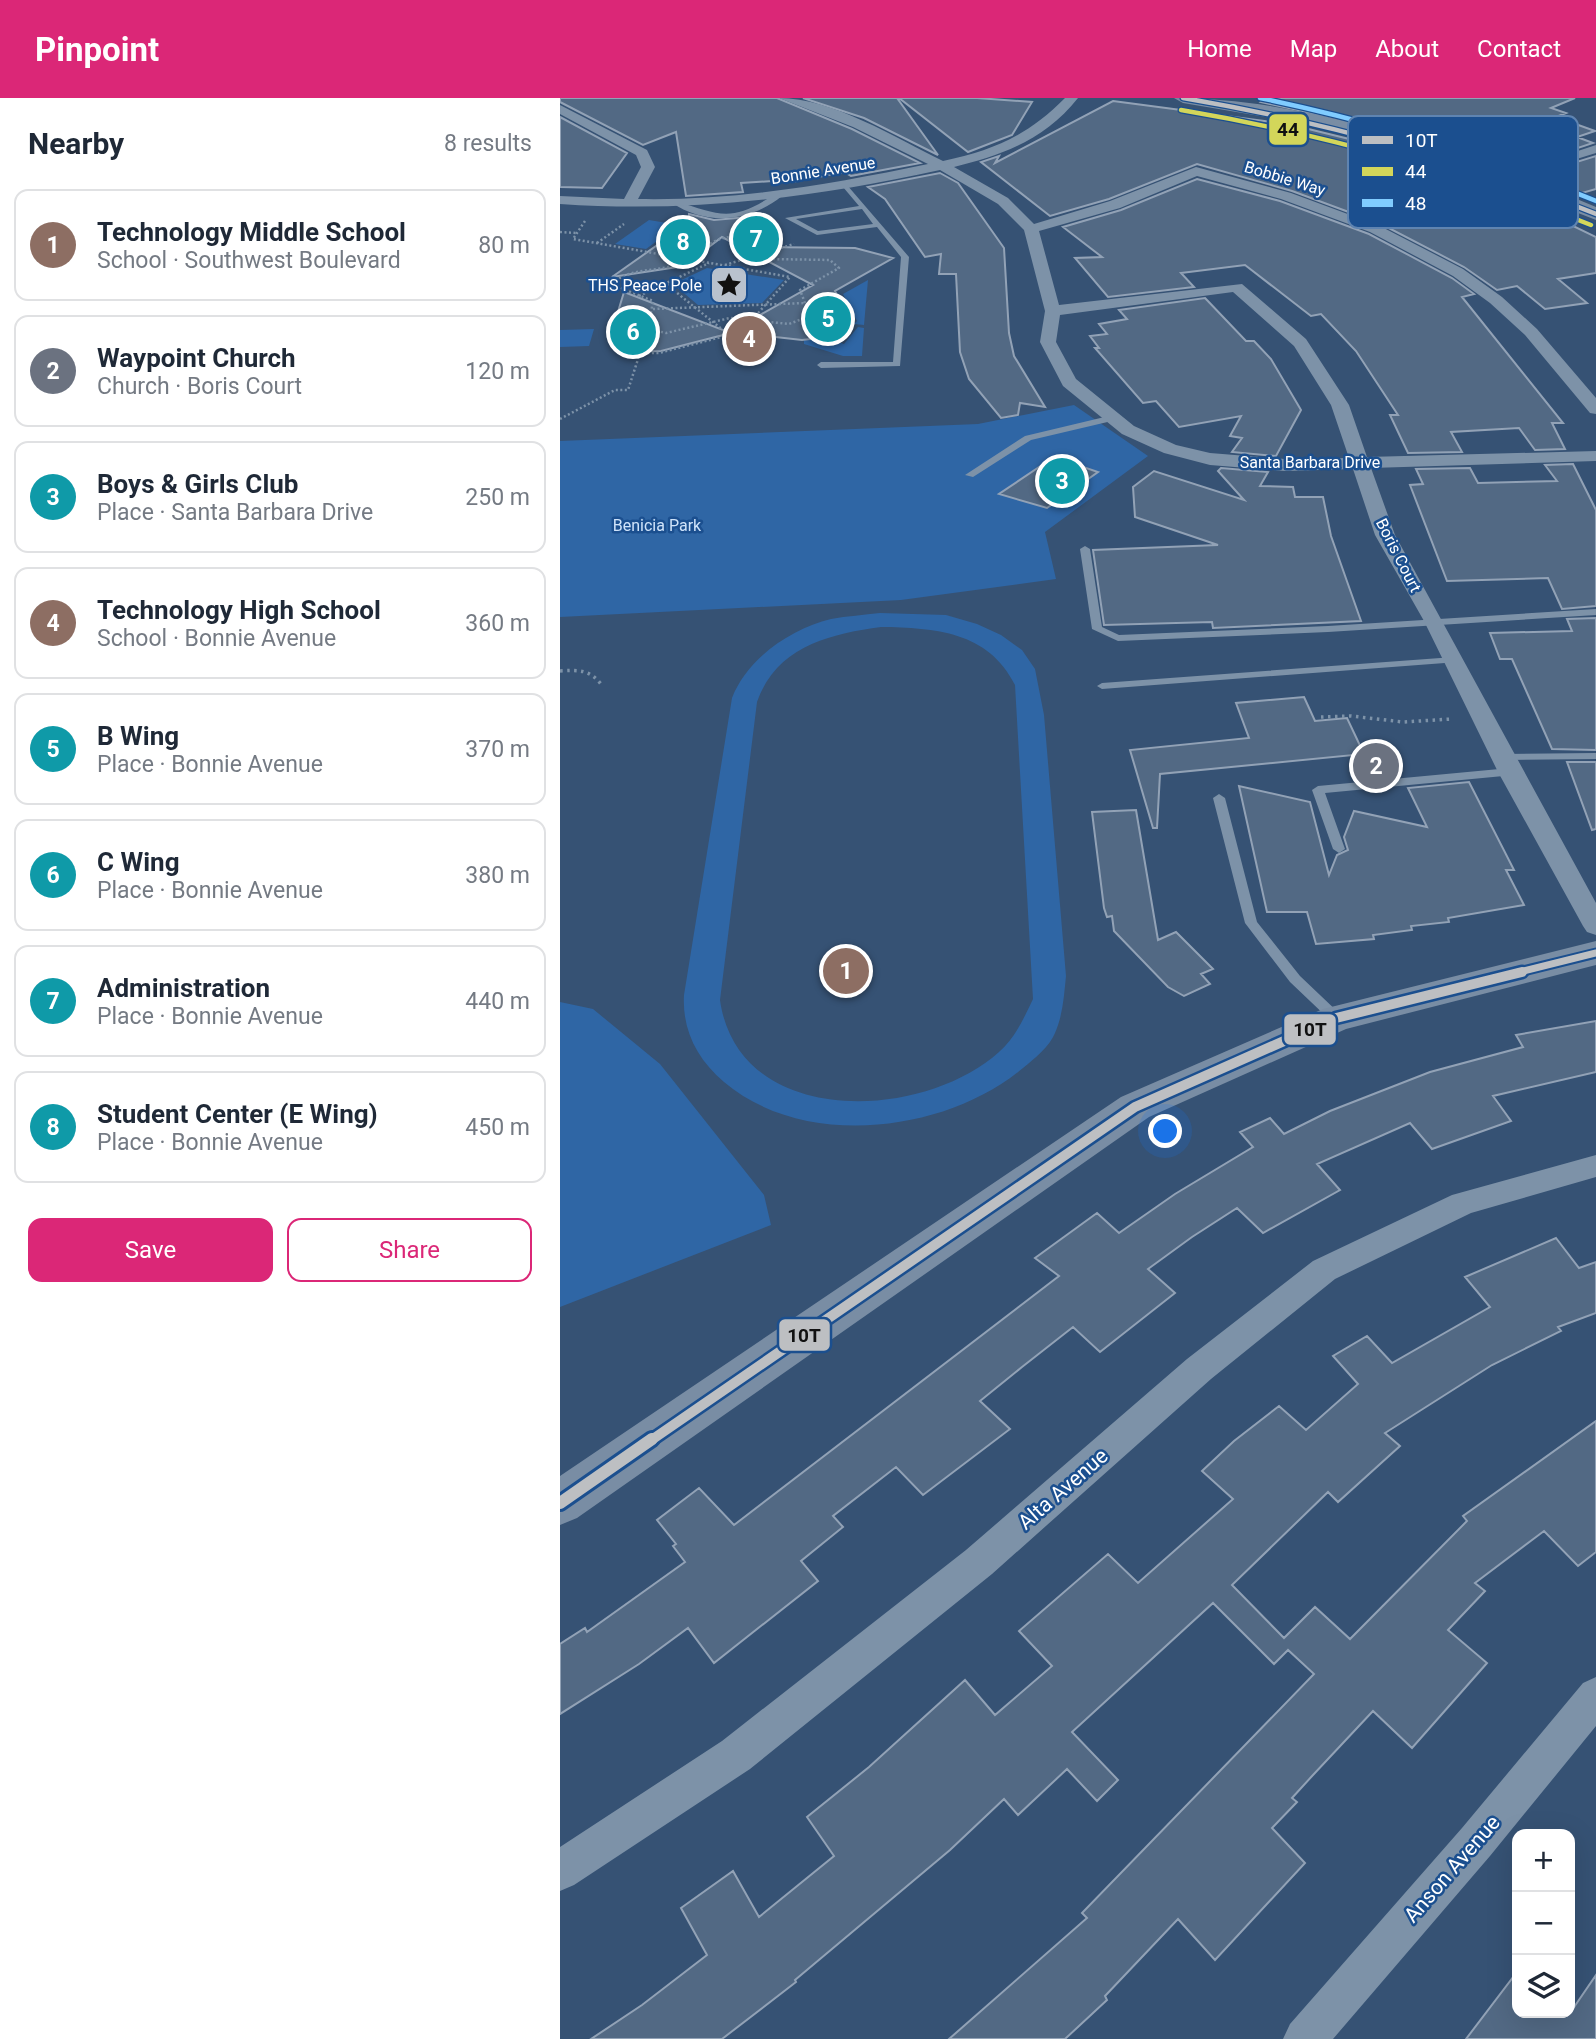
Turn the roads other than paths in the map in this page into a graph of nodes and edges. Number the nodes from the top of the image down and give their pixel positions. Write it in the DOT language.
graph roads {
  1 [pos="785,98"];
  2 [pos="1072,98"];
  3 [pos="1183,98"];
  4 [pos="560,109"];
  5 [pos="1348,129"];
  6 [pos="1596,149"];
  7 [pos="1578,155"];
  8 [pos="942,166"];
  9 [pos="847,187"];
  10 [pos="560,200"];
  11 [pos="628,204"];
  12 [pos="1578,206"];
  13 [pos="864,207"];
  14 [pos="1596,214"];
  15 [pos="1348,219"];
  16 [pos="879,225"];
  17 [pos="1370,228"];
  18 [pos="1031,229"];
  19 [pos="1053,311"];
  20 [pos="821,365"];
  21 [pos="1596,410"];
  22 [pos="1113,418"];
  23 [pos="1596,456"];
  24 [pos="1360,462"];
  25 [pos="970,475"];
  26 [pos="1085,549"];
  27 [pos="1596,612"];
  28 [pos="1434,621"];
  29 [pos="1454,660"];
  30 [pos="1102,686"];
  31 [pos="1596,756"];
  32 [pos="1506,765"];
  33 [pos="1219,798"];
  34 [pos="1339,849"];
  35 [pos="1596,926"];
  36 [pos="1596,953"];
  37 [pos="1336,1017"];
  38 [pos="1596,1166"];
  39 [pos="560,1503"];
  40 [pos="1596,1696"];
  41 [pos="560,1871"];
  42 [pos="1305,2039"];
  1 -- 8 [label="street, Santa Barbara Drive"];
  2 -- 8 [label="street, Bonnie Avenue"];
  3 -- 5 [label="street"];
  4 -- 11 [label="street"];
  6 -- 7 [label="street"];
  8 -- 9 [label="street, Bonnie Avenue"];
  8 -- 18 [label="street, Santa Barbara Drive"];
  9 -- 11 [label="street, Bonnie Avenue"];
  9 -- 13 [label="lane"];
  10 -- 11 [label="street, Bonnie Avenue"];
  12 -- 14 [label="street"];
  13 -- 16 [label="lane"];
  13 -- 16 [label="lane"];
  15 -- 18 [label="street, Bobbie Way"];
  16 -- 20 [label="lane"];
  17 -- 21 [label="street, Bobbie Way"];
  18 -- 19 [label="street, Santa Barbara Drive"];
  19 -- 22 [label="street, Santa Barbara Drive"];
  19 -- 24 [label="street, Boris Court"];
  22 -- 24 [label="street, Santa Barbara Drive"];
  22 -- 25 [label="lane"];
  23 -- 24 [label="street, Santa Barbara Drive"];
  24 -- 28 [label="street, Boris Court"];
  26 -- 28 [label="lane"];
  27 -- 28 [label="lane"];
  28 -- 29 [label="street, Boris Court"];
  29 -- 30 [label="lane"];
  29 -- 32 [label="street, Boris Court"];
  31 -- 32 [label="lane"];
  32 -- 34 [label="lane"];
  32 -- 35 [label="street, Boris Court"];
  33 -- 37 [label="lane"];
  36 -- 37 [label="street"];
  37 -- 39 [label="street"];
  38 -- 41 [label="street, Alta Avenue"];
  40 -- 42 [label="street, Anson Avenue"];
}
